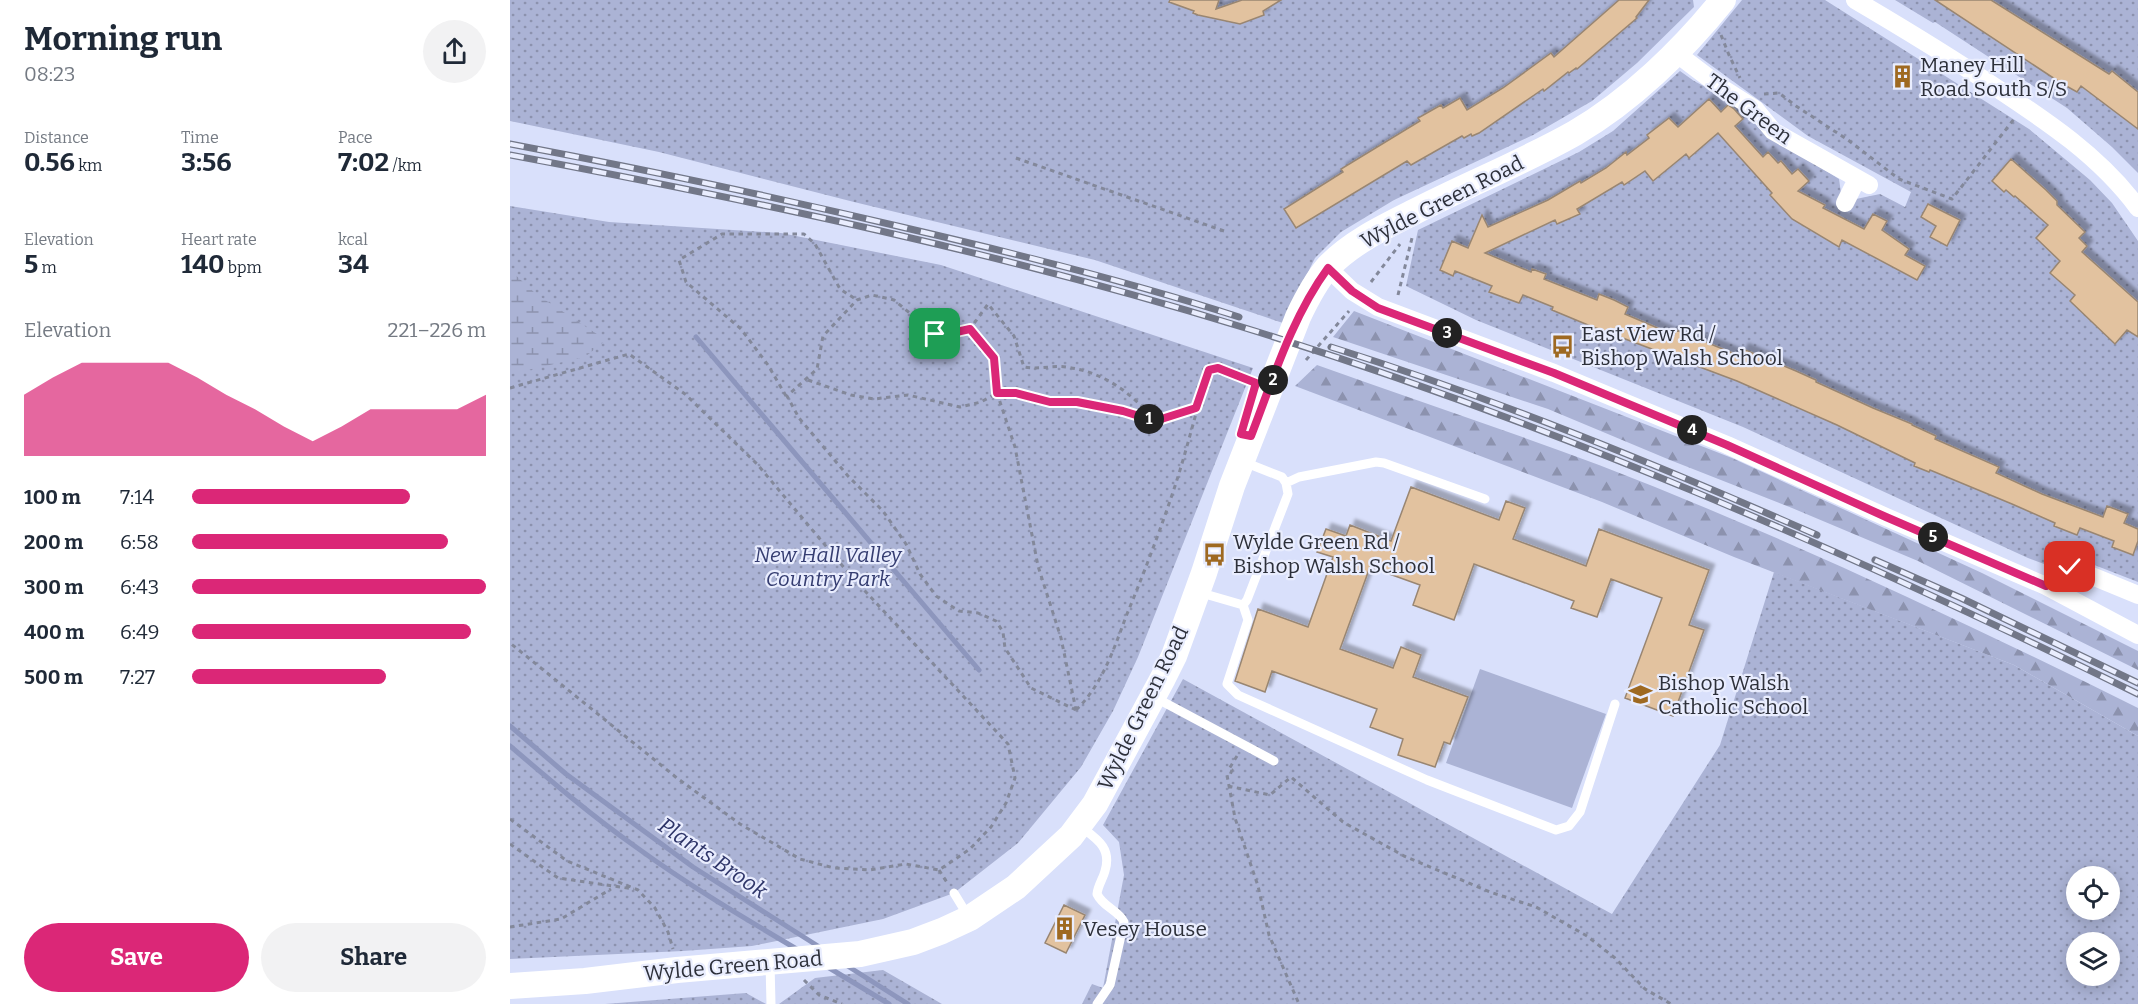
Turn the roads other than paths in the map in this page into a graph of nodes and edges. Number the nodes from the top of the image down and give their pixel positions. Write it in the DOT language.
graph roads {
  1 [pos="1855,0"];
  2 [pos="1718,6"];
  3 [pos="1676,52"];
  4 [pos="1845,203"];
  5 [pos="2138,208"];
  6 [pos="1328,268"];
  7 [pos="1242,461"];
  8 [pos="1286,483"];
  9 [pos="1485,499"];
  10 [pos="2046,586"];
  11 [pos="1197,592"];
  12 [pos="2138,595"];
  13 [pos="1243,605"];
  14 [pos="2138,635"];
  15 [pos="1154,697"];
  16 [pos="1615,704"];
  17 [pos="1274,761"];
  18 [pos="1079,826"];
  19 [pos="954,893"];
  20 [pos="970,918"];
  21 [pos="770,972"];
  22 [pos="510,986"];
  23 [pos="771,1004"];
  24 [pos="1097,1004"];
  1 -- 5 [label="street"];
  2 -- 3 [label="street, Wylde Green Road"];
  3 -- 4 [label="street, The Green"];
  3 -- 6 [label="street, Wylde Green Road"];
  6 -- 7 [label="street, Wylde Green Road"];
  6 -- 10 [label="street"];
  7 -- 8 [label="lane"];
  7 -- 11 [label="street, Wylde Green Road"];
  8 -- 9 [label="lane"];
  8 -- 13 [label="lane"];
  10 -- 12 [label="street"];
  10 -- 14 [label="street"];
  11 -- 13 [label="lane"];
  11 -- 15 [label="street, Wylde Green Road"];
  13 -- 16 [label="lane"];
  15 -- 17 [label="lane"];
  15 -- 18 [label="street, Wylde Green Road"];
  18 -- 20 [label="street, Wylde Green Road"];
  18 -- 24 [label="lane"];
  19 -- 20 [label="lane"];
  20 -- 21 [label="street, Wylde Green Road"];
  21 -- 22 [label="street, Wylde Green Road"];
  21 -- 23 [label="lane"];
}
